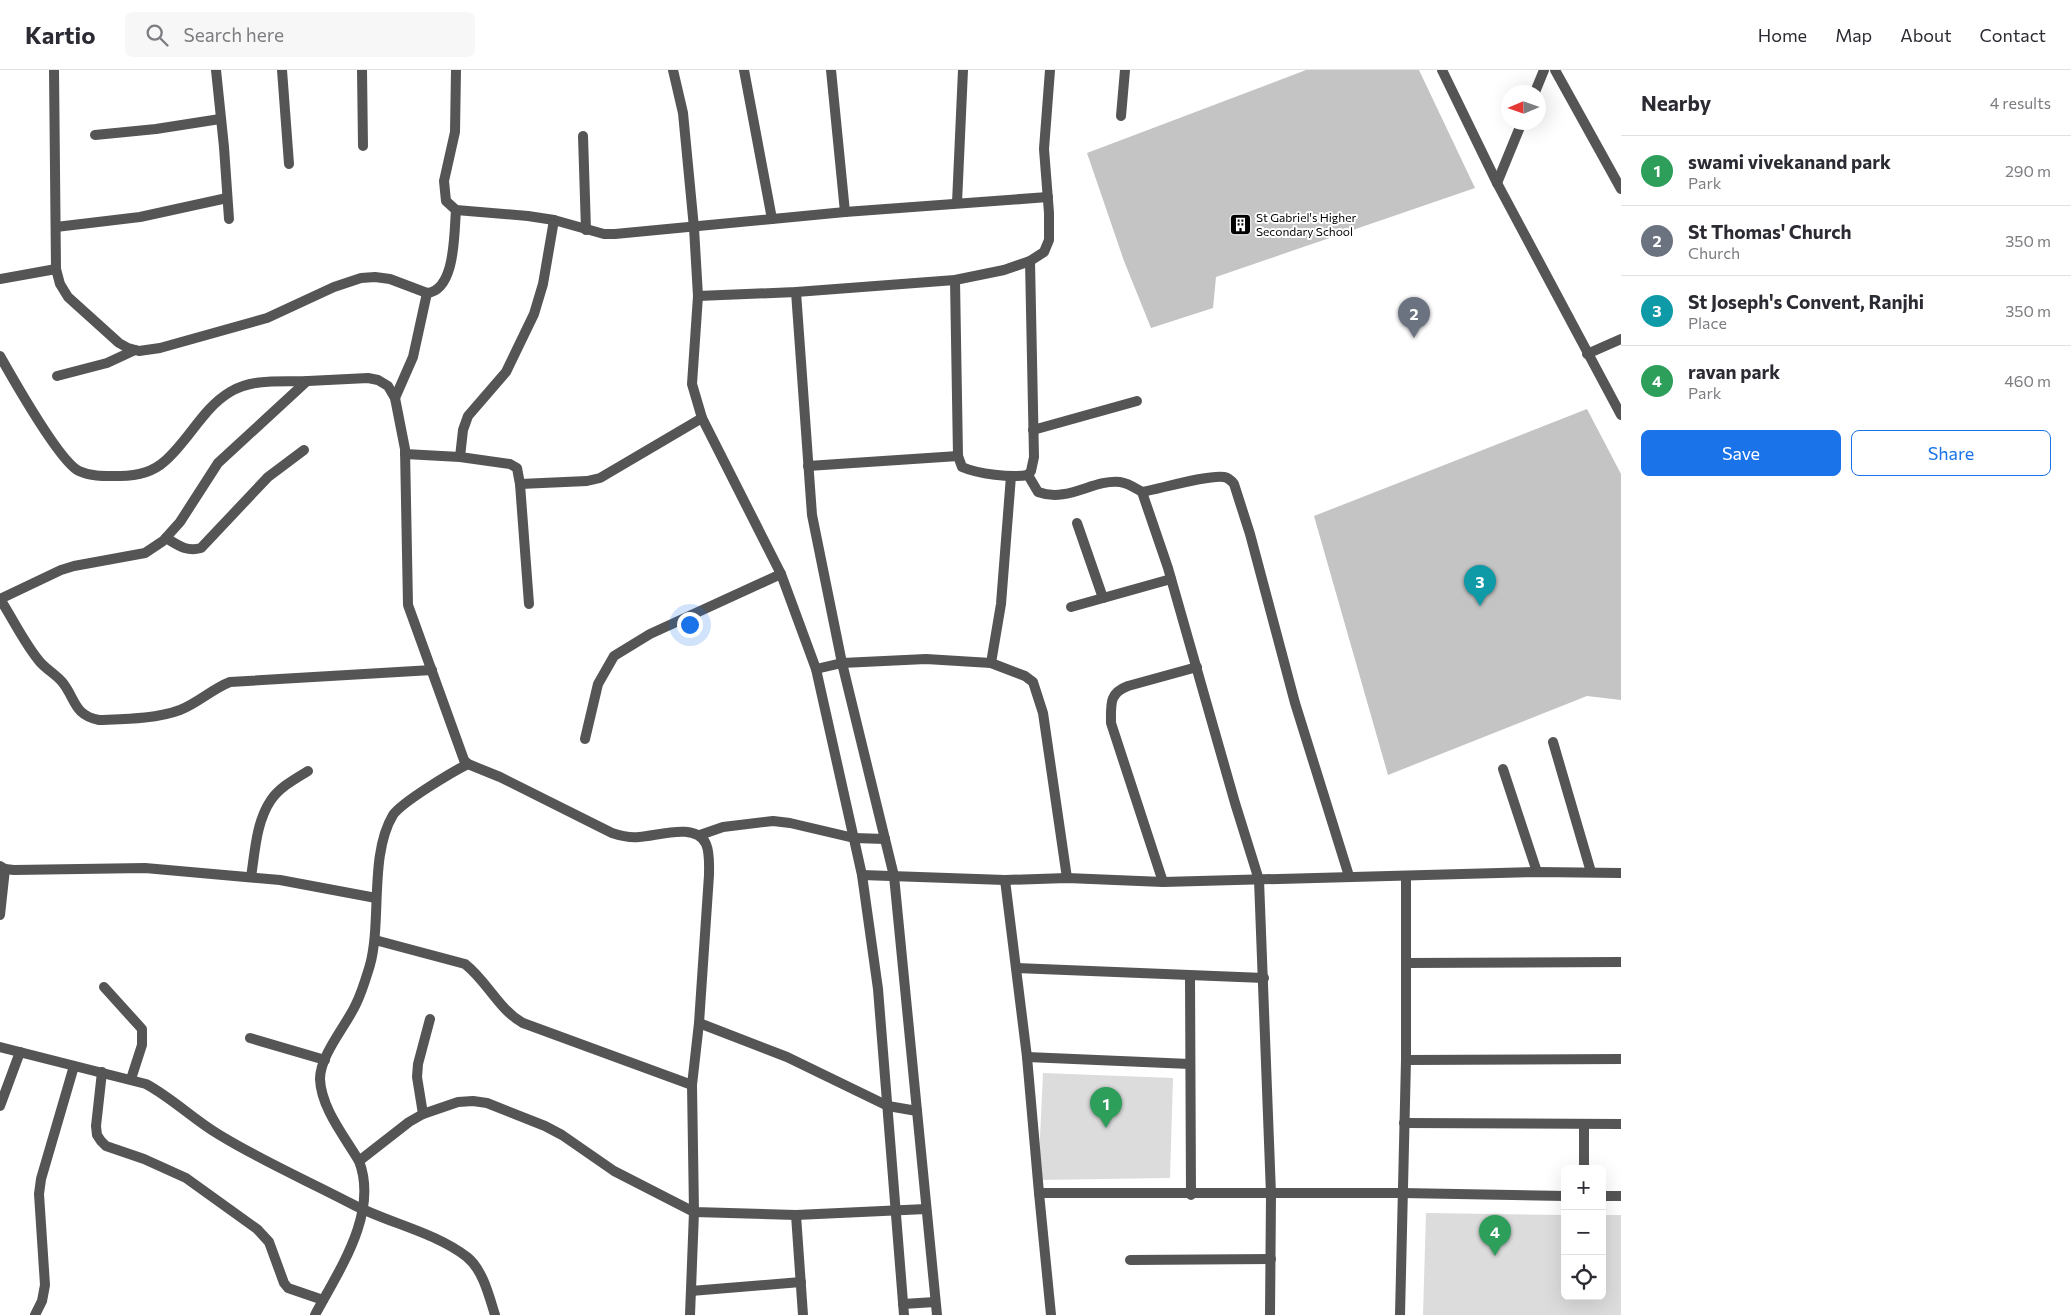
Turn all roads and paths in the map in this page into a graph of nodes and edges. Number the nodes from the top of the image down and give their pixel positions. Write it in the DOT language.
graph roads {
  1 [pos="54,70"];
  2 [pos="216,70"];
  3 [pos="282,70"];
  4 [pos="362,70"];
  5 [pos="456,70"];
  6 [pos="673,70"];
  7 [pos="744,70"];
  8 [pos="831,70"];
  9 [pos="963,70"];
  10 [pos="1050,70"];
  11 [pos="1125,70"];
  12 [pos="1442,70"];
  13 [pos="1544,70"];
  14 [pos="1555,70"];
  15 [pos="1538,85"];
  16 [pos="1121,116"];
  17 [pos="220,119"];
  18 [pos="1519,130"];
  19 [pos="95,135"];
  20 [pos="583,136"];
  21 [pos="363,146"];
  22 [pos="289,164"];
  23 [pos="1498,183"];
  24 [pos="1621,189"];
  25 [pos="1048,197"];
  26 [pos="228,198"];
  27 [pos="957,203"];
  28 [pos="456,210"];
  29 [pos="845,212"];
  30 [pos="229,219"];
  31 [pos="772,219"];
  32 [pos="554,220"];
  33 [pos="56,228"];
  34 [pos="694,228"];
  35 [pos="586,230"];
  36 [pos="1030,261"];
  37 [pos="56,269"];
  38 [pos="0,279"];
  39 [pos="955,280"];
  40 [pos="796,292"];
  41 [pos="427,293"];
  42 [pos="698,296"];
  43 [pos="1621,339"];
  44 [pos="135,350"];
  45 [pos="1588,354"];
  46 [pos="0,356"];
  47 [pos="3,368"];
  48 [pos="58,376"];
  49 [pos="307,381"];
  50 [pos="396,398"];
  51 [pos="1137,401"];
  52 [pos="1621,415"];
  53 [pos="702,418"];
  54 [pos="1033,430"];
  55 [pos="304,450"];
  56 [pos="405,451"];
  57 [pos="958,456"];
  58 [pos="460,457"];
  59 [pos="808,466"];
  60 [pos="1028,475"];
  61 [pos="1011,476"];
  62 [pos="520,484"];
  63 [pos="1142,492"];
  64 [pos="1077,523"];
  65 [pos="166,538"];
  66 [pos="781,574"];
  67 [pos="1171,579"];
  68 [pos="1103,598"];
  69 [pos="0,599"];
  70 [pos="529,604"];
  71 [pos="1071,607"];
  72 [pos="842,663"];
  73 [pos="991,663"];
  74 [pos="1197,667"];
  75 [pos="816,669"];
  76 [pos="432,670"];
  77 [pos="585,739"];
  78 [pos="1553,742"];
  79 [pos="468,764"];
  80 [pos="1503,769"];
  81 [pos="308,771"];
  82 [pos="700,836"];
  83 [pos="854,838"];
  84 [pos="885,839"];
  85 [pos="3,868"];
  86 [pos="1537,872"];
  87 [pos="1591,872"];
  88 [pos="1621,873"];
  89 [pos="862,875"];
  90 [pos="894,876"];
  91 [pos="1349,876"];
  92 [pos="1406,876"];
  93 [pos="251,877"];
  94 [pos="1067,878"];
  95 [pos="1005,880"];
  96 [pos="1259,880"];
  97 [pos="1162,882"];
  98 [pos="376,898"];
  99 [pos="0,915"];
  100 [pos="375,940"];
  101 [pos="1621,962"];
  102 [pos="1406,963"];
  103 [pos="1016,968"];
  104 [pos="1190,976"];
  105 [pos="1264,978"];
  106 [pos="104,987"];
  107 [pos="430,1019"];
  108 [pos="699,1024"];
  109 [pos="250,1038"];
  110 [pos="0,1047"];
  111 [pos="20,1052"];
  112 [pos="1027,1057"];
  113 [pos="1621,1059"];
  114 [pos="325,1060"];
  115 [pos="1406,1060"];
  116 [pos="1190,1064"];
  117 [pos="74,1066"];
  118 [pos="102,1072"];
  119 [pos="131,1079"];
  120 [pos="692,1084"];
  121 [pos="0,1106"];
  122 [pos="888,1106"];
  123 [pos="917,1110"];
  124 [pos="423,1114"];
  125 [pos="1404,1123"];
  126 [pos="1621,1124"];
  127 [pos="1584,1125"];
  128 [pos="359,1161"];
  129 [pos="1584,1165"];
  130 [pos="1039,1193"];
  131 [pos="1402,1193"];
  132 [pos="1191,1194"];
  133 [pos="1271,1194"];
  134 [pos="1561,1196"];
  135 [pos="1606,1196"];
  136 [pos="1621,1196"];
  137 [pos="362,1209"];
  138 [pos="926,1209"];
  139 [pos="896,1210"];
  140 [pos="694,1212"];
  141 [pos="796,1215"];
  142 [pos="1271,1259"];
  143 [pos="1130,1260"];
  144 [pos="801,1282"];
  145 [pos="691,1291"];
  146 [pos="323,1300"];
  147 [pos="935,1302"];
  148 [pos="903,1304"];
  149 [pos="35,1315"];
  150 [pos="315,1315"];
  151 [pos="495,1315"];
  152 [pos="690,1315"];
  153 [pos="803,1315"];
  154 [pos="904,1315"];
  155 [pos="937,1315"];
  156 [pos="1051,1315"];
  157 [pos="1270,1315"];
  158 [pos="1400,1315"];
  1 -- 33 [label="street"];
  2 -- 17 [label="street"];
  3 -- 22 [label="street"];
  4 -- 21 [label="street"];
  5 -- 28 [label="street"];
  6 -- 34 [label="street"];
  7 -- 31 [label="street"];
  8 -- 29 [label="street"];
  9 -- 27 [label="street"];
  10 -- 25 [label="street"];
  11 -- 16 [label="street"];
  12 -- 23 [label="street"];
  13 -- 15 [label="street"];
  14 -- 24 [label="street"];
  17 -- 19 [label="street"];
  17 -- 26 [label="street"];
  18 -- 23 [label="street"];
  20 -- 35 [label="street"];
  23 -- 45 [label="street"];
  25 -- 27 [label="street"];
  25 -- 36 [label="street"];
  26 -- 30 [label="street"];
  26 -- 33 [label="street"];
  27 -- 29 [label="street"];
  28 -- 32 [label="street"];
  28 -- 41 [label="street"];
  29 -- 31 [label="street"];
  31 -- 34 [label="street"];
  32 -- 35 [label="street"];
  32 -- 58 [label="street"];
  33 -- 37 [label="street"];
  34 -- 35 [label="street"];
  34 -- 42 [label="street"];
  36 -- 39 [label="street"];
  36 -- 54 [label="street"];
  37 -- 38 [label="street"];
  37 -- 44 [label="street"];
  39 -- 40 [label="street"];
  39 -- 57 [label="street"];
  40 -- 42 [label="street"];
  40 -- 59 [label="street"];
  41 -- 44 [label="street"];
  41 -- 50 [label="street"];
  42 -- 53 [label="street"];
  43 -- 45 [label="street"];
  44 -- 48 [label="street"];
  45 -- 52 [label="street"];
  46 -- 47 [label="street"];
  47 -- 49 [label="street"];
  49 -- 50 [label="street"];
  49 -- 65 [label="street"];
  50 -- 56 [label="street"];
  51 -- 54 [label="street"];
  53 -- 62 [label="street"];
  53 -- 66 [label="street"];
  54 -- 60 [label="street"];
  55 -- 65 [label="street"];
  56 -- 58 [label="street"];
  56 -- 76 [label="street"];
  57 -- 59 [label="street"];
  57 -- 61 [label="street"];
  58 -- 62 [label="street"];
  59 -- 72 [label="street"];
  60 -- 61 [label="street"];
  60 -- 63 [label="street"];
  61 -- 73 [label="street"];
  62 -- 70 [label="street"];
  63 -- 67 [label="street"];
  63 -- 91 [label="street"];
  64 -- 68 [label="street"];
  65 -- 69 [label="street"];
  66 -- 75 [label="street"];
  66 -- 77 [label="street"];
  67 -- 68 [label="street"];
  67 -- 74 [label="street"];
  68 -- 71 [label="street"];
  69 -- 76 [label="street"];
  72 -- 73 [label="street"];
  72 -- 75 [label="street"];
  72 -- 84 [label="street"];
  73 -- 94 [label="street"];
  74 -- 96 [label="street"];
  74 -- 97 [label="street"];
  75 -- 83 [label="street"];
  76 -- 79 [label="street"];
  78 -- 87 [label="street"];
  79 -- 82 [label="street"];
  79 -- 98 [label="street"];
  80 -- 86 [label="street"];
  81 -- 93 [label="street"];
  82 -- 83 [label="street"];
  82 -- 108 [label="street"];
  83 -- 84 [label="street"];
  83 -- 89 [label="street"];
  84 -- 90 [label="street"];
  85 -- 93 [label="street"];
  85 -- 99 [label="street"];
  86 -- 87 [label="street"];
  86 -- 92 [label="street"];
  87 -- 88 [label="street"];
  89 -- 90 [label="street"];
  89 -- 122 [label="street"];
  90 -- 95 [label="street"];
  90 -- 123 [label="street"];
  91 -- 92 [label="street"];
  91 -- 96 [label="street"];
  92 -- 102 [label="street"];
  93 -- 98 [label="street"];
  94 -- 95 [label="street"];
  94 -- 97 [label="street"];
  95 -- 103 [label="street"];
  96 -- 97 [label="street"];
  96 -- 105 [label="street"];
  98 -- 100 [label="street"];
  100 -- 114 [label="street"];
  100 -- 120 [label="street"];
  101 -- 102 [label="street"];
  102 -- 115 [label="street"];
  103 -- 104 [label="street"];
  103 -- 112 [label="street"];
  104 -- 105 [label="street"];
  104 -- 116 [label="street"];
  105 -- 133 [label="street"];
  106 -- 119 [label="street"];
  107 -- 124 [label="street"];
  108 -- 120 [label="street"];
  108 -- 122 [label="street"];
  109 -- 114 [label="street"];
  110 -- 111 [label="street"];
  111 -- 117 [label="street"];
  111 -- 121 [label="street"];
  112 -- 116 [label="street"];
  112 -- 130 [label="street"];
  113 -- 115 [label="street"];
  114 -- 128 [label="street"];
  115 -- 125 [label="street"];
  116 -- 132 [label="street"];
  117 -- 118 [label="street"];
  117 -- 149 [label="street"];
  118 -- 119 [label="street"];
  118 -- 146 [label="street"];
  119 -- 137 [label="street"];
  120 -- 140 [label="street"];
  122 -- 123 [label="street"];
  122 -- 139 [label="street"];
  123 -- 138 [label="street"];
  124 -- 128 [label="street"];
  124 -- 140 [label="street"];
  125 -- 127 [label="street"];
  125 -- 131 [label="street"];
  126 -- 127 [label="street"];
  127 -- 129 [label="street"];
  128 -- 137 [label="street"];
  130 -- 132 [label="street"];
  130 -- 156 [label="street"];
  131 -- 133 [label="street"];
  131 -- 134 [label="street"];
  131 -- 158 [label="street"];
  132 -- 133 [label="street"];
  133 -- 142 [label="street"];
  135 -- 136 [label="street"];
  137 -- 146 [label="street"];
  137 -- 151 [label="street"];
  138 -- 139 [label="street"];
  138 -- 147 [label="street"];
  139 -- 141 [label="street"];
  139 -- 148 [label="street"];
  140 -- 141 [label="street"];
  140 -- 145 [label="street"];
  141 -- 144 [label="street"];
  142 -- 143 [label="street"];
  142 -- 157 [label="street"];
  144 -- 145 [label="street"];
  144 -- 153 [label="street"];
  145 -- 152 [label="street"];
  146 -- 150 [label="street"];
  147 -- 148 [label="street"];
  147 -- 155 [label="street"];
  148 -- 154 [label="street"];
}
